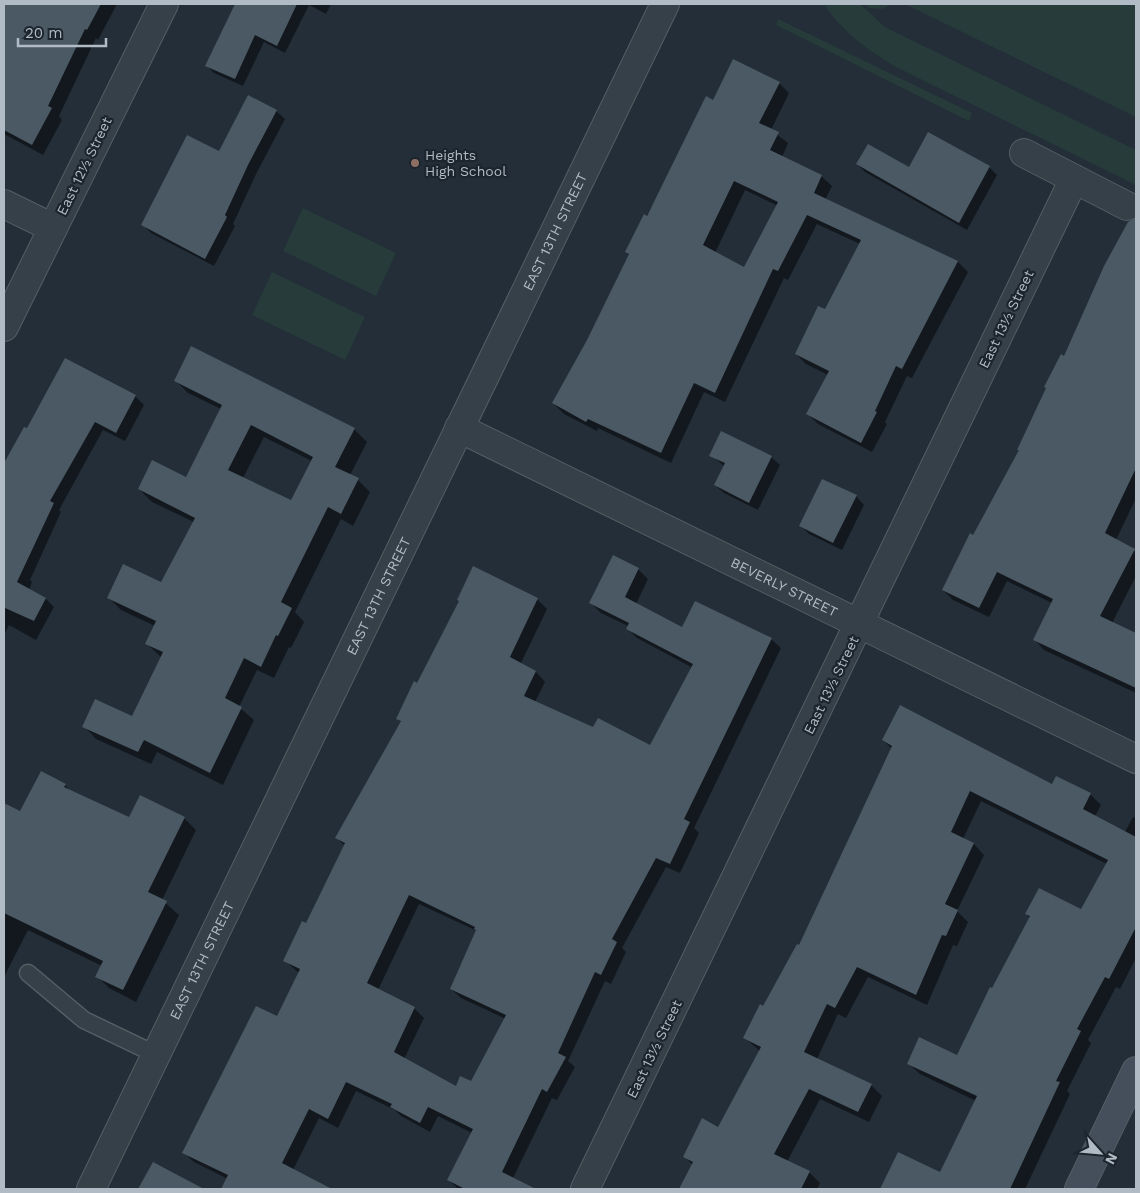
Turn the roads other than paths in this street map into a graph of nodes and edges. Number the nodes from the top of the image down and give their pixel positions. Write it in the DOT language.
graph roads {
  1 [pos="164,4"];
  2 [pos="666,4"];
  3 [pos="1024,153"];
  4 [pos="1074,179"];
  5 [pos="4,204"];
  6 [pos="1127,206"];
  7 [pos="53,228"];
  8 [pos="4,328"];
  9 [pos="460,428"];
  10 [pos="860,625"];
  11 [pos="1136,759"];
  12 [pos="28,973"];
  13 [pos="156,1055"];
  14 [pos="1136,1071"];
  15 [pos="91,1189"];
  16 [pos="585,1189"];
  17 [pos="1079,1189"];
  1 -- 7 [label="street, East 12½ Street"];
  2 -- 9 [label="street, EAST 13TH STREET"];
  3 -- 4 [label="street"];
  4 -- 6 [label="street"];
  4 -- 10 [label="street, East 13½ Street"];
  5 -- 7 [label="street"];
  7 -- 8 [label="street, East 12½ Street"];
  9 -- 10 [label="street, BEVERLY STREET"];
  9 -- 13 [label="street, EAST 13TH STREET"];
  10 -- 11 [label="street, BEVERLY STREET"];
  10 -- 16 [label="street, East 13½ Street"];
  12 -- 13 [label="lane"];
  13 -- 15 [label="street, EAST 13TH STREET"];
  14 -- 17 [label="street"];
}
